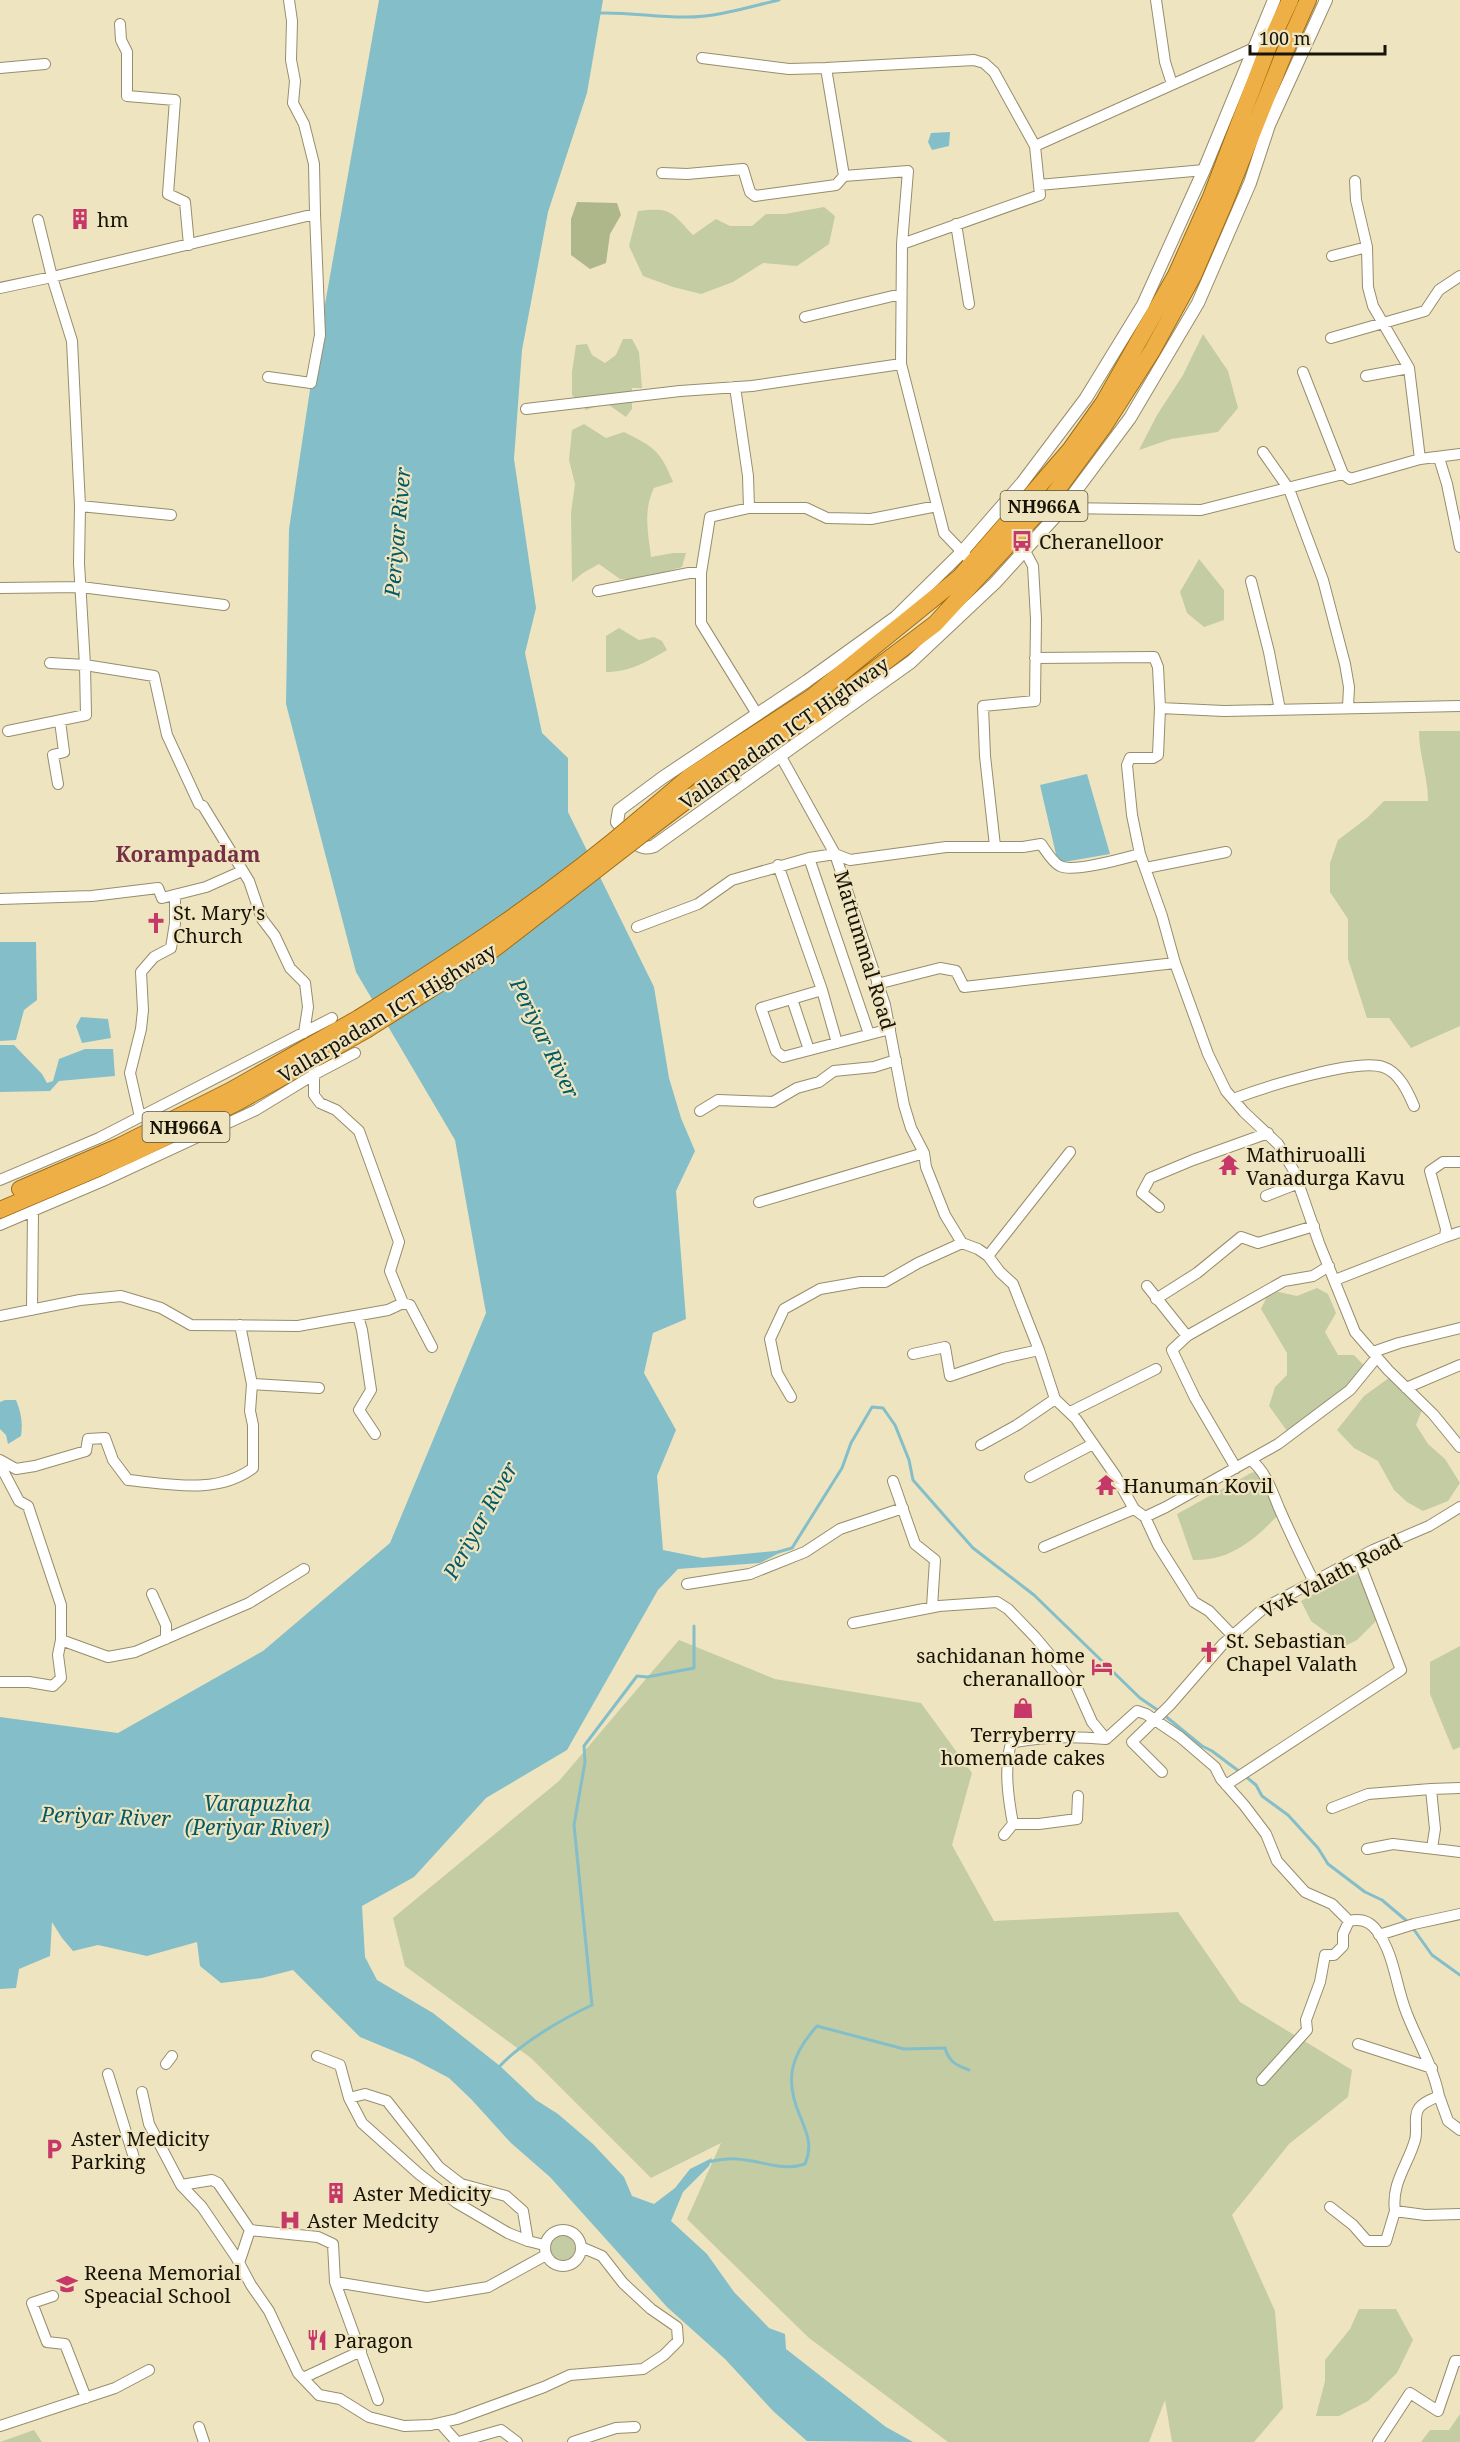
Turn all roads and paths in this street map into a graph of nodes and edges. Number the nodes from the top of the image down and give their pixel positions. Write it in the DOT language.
graph roads {
  1 [pos="289,0"];
  2 [pos="1156,0"];
  3 [pos="1274,0"];
  4 [pos="1290,0"];
  5 [pos="1323,1"];
  6 [pos="120,24"];
  7 [pos="1288,24"];
  8 [pos="1261,46"];
  9 [pos="702,58"];
  10 [pos="45,64"];
  11 [pos="0,68"];
  12 [pos="826,68"];
  13 [pos="1172,84"];
  14 [pos="1250,115"];
  15 [pos="1035,146"];
  16 [pos="1204,170"];
  17 [pos="662,173"];
  18 [pos="844,176"];
  19 [pos="1354,181"];
  20 [pos="1039,185"];
  21 [pos="315,214"];
  22 [pos="38,220"];
  23 [pos="956,224"];
  24 [pos="902,244"];
  25 [pos="189,245"];
  26 [pos="1367,247"];
  27 [pos="1332,256"];
  28 [pos="1460,276"];
  29 [pos="52,277"];
  30 [pos="0,288"];
  31 [pos="901,294"];
  32 [pos="969,304"];
  33 [pos="805,317"];
  34 [pos="1384,324"];
  35 [pos="1332,339"];
  36 [pos="901,364"];
  37 [pos="1409,368"];
  38 [pos="1303,372"];
  39 [pos="1366,376"];
  40 [pos="268,377"];
  41 [pos="735,387"];
  42 [pos="526,409"];
  43 [pos="1263,452"];
  44 [pos="1460,454"];
  45 [pos="1439,458"];
  46 [pos="1420,459"];
  47 [pos="1343,474"];
  48 [pos="1289,489"];
  49 [pos="80,506"];
  50 [pos="937,506"];
  51 [pos="749,508"];
  52 [pos="1063,508"];
  53 [pos="171,514"];
  54 [pos="1460,547"];
  55 [pos="1025,551"];
  56 [pos="978,567"];
  57 [pos="701,573"];
  58 [pos="1251,581"];
  59 [pos="81,587"];
  60 [pos="0,588"];
  61 [pos="598,591"];
  62 [pos="224,605"];
  63 [pos="1035,658"];
  64 [pos="50,663"];
  65 [pos="86,665"];
  66 [pos="1460,706"];
  67 [pos="1348,707"];
  68 [pos="1160,708"];
  69 [pos="1280,710"];
  70 [pos="757,714"];
  71 [pos="60,721"];
  72 [pos="8,731"];
  73 [pos="780,755"];
  74 [pos="58,783"];
  75 [pos="994,846"];
  76 [pos="1226,852"];
  77 [pos="835,854"];
  78 [pos="1140,854"];
  79 [pos="809,858"];
  80 [pos="778,866"];
  81 [pos="1146,868"];
  82 [pos="242,871"];
  83 [pos="175,895"];
  84 [pos="0,899"];
  85 [pos="637,927"];
  86 [pos="1175,963"];
  87 [pos="877,984"];
  88 [pos="822,990"];
  89 [pos="792,999"];
  90 [pos="332,1018"];
  91 [pos="362,1024"];
  92 [pos="890,1029"];
  93 [pos="304,1032"];
  94 [pos="869,1034"];
  95 [pos="837,1042"];
  96 [pos="809,1050"];
  97 [pos="355,1053"];
  98 [pos="896,1060"];
  99 [pos="315,1068"];
  100 [pos="1233,1099"];
  101 [pos="1414,1106"];
  102 [pos="700,1111"];
  103 [pos="136,1119"];
  104 [pos="1268,1133"];
  105 [pos="141,1136"];
  106 [pos="1070,1152"];
  107 [pos="924,1153"];
  108 [pos="130,1162"];
  109 [pos="1460,1162"];
  110 [pos="0,1180"];
  111 [pos="1299,1183"];
  112 [pos="1266,1196"];
  113 [pos="0,1197"];
  114 [pos="759,1202"];
  115 [pos="1159,1207"];
  116 [pos="0,1209"];
  117 [pos="33,1211"];
  118 [pos="0,1225"];
  119 [pos="1314,1226"];
  120 [pos="1460,1233"];
  121 [pos="1445,1237"];
  122 [pos="962,1243"];
  123 [pos="988,1256"];
  124 [pos="1329,1266"];
  125 [pos="1335,1280"];
  126 [pos="1147,1286"];
  127 [pos="1156,1299"];
  128 [pos="403,1303"];
  129 [pos="32,1310"];
  130 [pos="0,1316"];
  131 [pos="357,1316"];
  132 [pos="240,1325"];
  133 [pos="1460,1328"];
  134 [pos="1187,1336"];
  135 [pos="432,1347"];
  136 [pos="1039,1350"];
  137 [pos="913,1354"];
  138 [pos="1376,1355"];
  139 [pos="1460,1365"];
  140 [pos="1156,1369"];
  141 [pos="252,1384"];
  142 [pos="319,1388"];
  143 [pos="1406,1388"];
  144 [pos="791,1397"];
  145 [pos="1055,1399"];
  146 [pos="1070,1412"];
  147 [pos="375,1434"];
  148 [pos="1093,1444"];
  149 [pos="981,1445"];
  150 [pos="1460,1447"];
  151 [pos="1251,1460"];
  152 [pos="0,1462"];
  153 [pos="1236,1468"];
  154 [pos="1030,1477"];
  155 [pos="893,1481"];
  156 [pos="1460,1507"];
  157 [pos="903,1508"];
  158 [pos="1134,1509"];
  159 [pos="1145,1517"];
  160 [pos="1044,1547"];
  161 [pos="1358,1558"];
  162 [pos="304,1569"];
  163 [pos="1314,1582"];
  164 [pos="687,1584"];
  165 [pos="152,1593"];
  166 [pos="932,1607"];
  167 [pos="853,1623"];
  168 [pos="1233,1636"];
  169 [pos="166,1639"];
  170 [pos="62,1640"];
  171 [pos="0,1682"];
  172 [pos="1159,1715"];
  173 [pos="1106,1739"];
  174 [pos="1162,1772"];
  175 [pos="1226,1785"];
  176 [pos="1460,1788"];
  177 [pos="1431,1789"];
  178 [pos="1078,1796"];
  179 [pos="1332,1808"];
  180 [pos="1013,1824"];
  181 [pos="1004,1835"];
  182 [pos="1432,1848"];
  183 [pos="1367,1849"];
  184 [pos="1460,1851"];
  185 [pos="1460,1914"];
  186 [pos="1349,1921"];
  187 [pos="1379,1935"];
  188 [pos="1358,2044"];
  189 [pos="317,2056"];
  190 [pos="1432,2068"];
  191 [pos="108,2074"];
  192 [pos="1262,2080"];
  193 [pos="142,2091"];
  194 [pos="1439,2096"];
  195 [pos="349,2098"];
  196 [pos="1460,2130"];
  197 [pos="135,2161"];
  198 [pos="181,2185"];
  199 [pos="1330,2207"];
  200 [pos="1395,2211"];
  201 [pos="1460,2214"];
  202 [pos="250,2230"];
  203 [pos="528,2241"];
  204 [pos="581,2247"];
  205 [pos="545,2250"];
  206 [pos="239,2263"];
  207 [pos="335,2282"];
  208 [pos="53,2296"];
  209 [pos="361,2351"];
  210 [pos="1460,2361"];
  211 [pos="148,2370"];
  212 [pos="303,2378"];
  213 [pos="86,2398"];
  214 [pos="378,2400"];
  215 [pos="440,2423"];
  216 [pos="0,2426"];
  217 [pos="199,2427"];
  218 [pos="635,2427"];
  219 [pos="204,2442"];
  220 [pos="458,2442"];
  221 [pos="517,2442"];
  222 [pos="573,2442"];
  223 [pos="1378,2442"];
  1 -- 21 [label="street"];
  2 -- 13 [label="street"];
  3 -- 8 [label="street"];
  4 -- 7 [label="highway, Vallarpadam ICT Highway / NH966A"];
  5 -- 7 [label="highway, Vallarpadam ICT Highway / NH966A"];
  5 -- 14 [label="street"];
  6 -- 25 [label="street"];
  7 -- 8 [label="highway, Vallarpadam ICT Highway / NH966A"];
  7 -- 14 [label="highway, Vallarpadam ICT Highway / NH966A"];
  8 -- 13 [label="street"];
  8 -- 14 [label="highway, Vallarpadam ICT Highway / NH966A"];
  9 -- 12 [label="street"];
  10 -- 11 [label="street"];
  12 -- 15 [label="street"];
  12 -- 18 [label="street"];
  13 -- 15 [label="street"];
  14 -- 16 [label="street"];
  14 -- 52 [label="street"];
  14 -- 56 [label="highway, Vallarpadam ICT Highway / NH966A"];
  15 -- 20 [label="street"];
  16 -- 20 [label="street"];
  16 -- 56 [label="street"];
  17 -- 18 [label="street"];
  18 -- 24 [label="street"];
  19 -- 26 [label="street"];
  20 -- 23 [label="street"];
  21 -- 25 [label="street"];
  21 -- 40 [label="street"];
  22 -- 29 [label="street"];
  23 -- 24 [label="street"];
  23 -- 32 [label="street"];
  24 -- 31 [label="street"];
  25 -- 29 [label="street"];
  26 -- 27 [label="street"];
  26 -- 34 [label="street"];
  28 -- 34 [label="street"];
  29 -- 30 [label="street"];
  29 -- 49 [label="street"];
  31 -- 33 [label="street"];
  31 -- 36 [label="street"];
  34 -- 35 [label="street"];
  34 -- 37 [label="street"];
  36 -- 41 [label="street"];
  36 -- 50 [label="street"];
  37 -- 39 [label="street"];
  37 -- 46 [label="street"];
  38 -- 47 [label="street"];
  41 -- 42 [label="street"];
  41 -- 51 [label="street"];
  43 -- 48 [label="street"];
  44 -- 45 [label="street"];
  45 -- 46 [label="street"];
  45 -- 54 [label="street"];
  46 -- 47 [label="street"];
  47 -- 48 [label="street"];
  48 -- 52 [label="street"];
  48 -- 67 [label="street"];
  49 -- 53 [label="street"];
  49 -- 59 [label="street"];
  50 -- 51 [label="street"];
  50 -- 56 [label="street"];
  51 -- 57 [label="street"];
  52 -- 55 [label="street"];
  55 -- 56 [label="street"];
  55 -- 63 [label="street"];
  56 -- 70 [label="street"];
  56 -- 73 [label="street"];
  56 -- 91 [label="highway, Vallarpadam ICT Highway / NH966A, bridge"];
  57 -- 61 [label="street"];
  57 -- 70 [label="street"];
  58 -- 69 [label="street"];
  59 -- 60 [label="street"];
  59 -- 62 [label="street"];
  59 -- 65 [label="street"];
  63 -- 68 [label="street"];
  63 -- 75 [label="street"];
  64 -- 65 [label="street"];
  65 -- 71 [label="street"];
  65 -- 82 [label="street"];
  66 -- 67 [label="street"];
  67 -- 69 [label="street"];
  68 -- 69 [label="street"];
  68 -- 78 [label="street"];
  70 -- 73 [label="street"];
  71 -- 72 [label="street"];
  71 -- 74 [label="street"];
  73 -- 77 [label="street, Mattummal Road"];
  75 -- 77 [label="street"];
  75 -- 78 [label="street"];
  76 -- 81 [label="street"];
  77 -- 79 [label="street"];
  77 -- 87 [label="street, Mattummal Road"];
  78 -- 81 [label="street"];
  79 -- 80 [label="street"];
  79 -- 94 [label="street"];
  80 -- 85 [label="street"];
  80 -- 88 [label="street"];
  81 -- 86 [label="street"];
  82 -- 83 [label="street"];
  82 -- 93 [label="street"];
  83 -- 84 [label="street"];
  83 -- 103 [label="street"];
  86 -- 87 [label="street"];
  86 -- 100 [label="street"];
  87 -- 92 [label="street, Mattummal Road"];
  88 -- 89 [label="street"];
  88 -- 95 [label="street"];
  89 -- 96 [label="street"];
  89 -- 96 [label="street"];
  90 -- 93 [label="street"];
  91 -- 105 [label="highway, Vallarpadam ICT Highway / NH966A"];
  91 -- 108 [label="highway, Vallarpadam ICT Highway / NH966A"];
  92 -- 94 [label="street"];
  92 -- 98 [label="street, Mattummal Road"];
  93 -- 103 [label="street"];
  94 -- 95 [label="street"];
  95 -- 96 [label="street"];
  97 -- 99 [label="street"];
  98 -- 102 [label="street"];
  98 -- 107 [label="street, Mattummal Road"];
  99 -- 108 [label="street"];
  99 -- 128 [label="street"];
  100 -- 101 [label="street"];
  100 -- 104 [label="street"];
  103 -- 105 [label="highway"];
  103 -- 110 [label="street"];
  104 -- 111 [label="street"];
  104 -- 115 [label="street"];
  105 -- 113 [label="highway, Vallarpadam ICT Highway / NH966A"];
  106 -- 123 [label="street"];
  107 -- 114 [label="street"];
  107 -- 122 [label="street, Mattummal Road"];
  108 -- 116 [label="highway, Vallarpadam ICT Highway / NH966A"];
  108 -- 117 [label="street"];
  109 -- 121 [label="street"];
  111 -- 112 [label="street"];
  111 -- 119 [label="street"];
  117 -- 118 [label="street"];
  117 -- 129 [label="street"];
  119 -- 124 [label="street"];
  119 -- 127 [label="street"];
  120 -- 121 [label="street"];
  121 -- 125 [label="street"];
  122 -- 123 [label="street"];
  122 -- 144 [label="street"];
  123 -- 136 [label="street"];
  124 -- 125 [label="street"];
  124 -- 134 [label="street"];
  125 -- 138 [label="street"];
  126 -- 127 [label="street"];
  127 -- 134 [label="street"];
  128 -- 131 [label="street"];
  128 -- 135 [label="street"];
  129 -- 130 [label="street"];
  129 -- 132 [label="street"];
  131 -- 132 [label="street"];
  131 -- 147 [label="street"];
  132 -- 141 [label="street"];
  133 -- 138 [label="street"];
  134 -- 153 [label="street"];
  136 -- 137 [label="street"];
  136 -- 145 [label="street"];
  138 -- 143 [label="street"];
  138 -- 151 [label="street"];
  139 -- 143 [label="street"];
  140 -- 146 [label="street"];
  141 -- 142 [label="street"];
  141 -- 152 [label="street"];
  143 -- 150 [label="street"];
  145 -- 146 [label="street"];
  145 -- 149 [label="street"];
  146 -- 148 [label="street"];
  148 -- 154 [label="street"];
  148 -- 158 [label="street"];
  151 -- 153 [label="street"];
  151 -- 163 [label="street"];
  152 -- 170 [label="street"];
  153 -- 159 [label="street"];
  155 -- 157 [label="street"];
  156 -- 161 [label="street, Vvk Valath Road"];
  157 -- 164 [label="street"];
  157 -- 166 [label="street"];
  158 -- 159 [label="street"];
  158 -- 160 [label="street"];
  159 -- 168 [label="street"];
  161 -- 163 [label="street, Vvk Valath Road"];
  161 -- 175 [label="street"];
  162 -- 169 [label="street"];
  163 -- 168 [label="street, Vvk Valath Road"];
  165 -- 169 [label="street"];
  166 -- 167 [label="street"];
  166 -- 173 [label="street"];
  168 -- 172 [label="street, Vvk Valath Road"];
  169 -- 170 [label="street"];
  170 -- 171 [label="street"];
  172 -- 173 [label="street"];
  172 -- 174 [label="street, Vvk Valath Road"];
  172 -- 175 [label="street"];
  173 -- 180 [label="street"];
  175 -- 186 [label="street"];
  176 -- 177 [label="street"];
  177 -- 179 [label="street"];
  177 -- 182 [label="street"];
  178 -- 180 [label="street"];
  180 -- 181 [label="street"];
  182 -- 183 [label="street"];
  182 -- 184 [label="street"];
  185 -- 187 [label="street"];
  186 -- 187 [label="street"];
  186 -- 192 [label="street"];
  187 -- 190 [label="street"];
  188 -- 190 [label="street"];
  189 -- 195 [label="street"];
  190 -- 194 [label="street"];
  191 -- 197 [label="street"];
  193 -- 198 [label="street"];
  194 -- 196 [label="street"];
  194 -- 200 [label="street"];
  195 -- 203 [label="street"];
  195 -- 203 [label="street"];
  198 -- 202 [label="street"];
  198 -- 206 [label="street"];
  199 -- 200 [label="street"];
  200 -- 201 [label="street"];
  202 -- 206 [label="street"];
  202 -- 207 [label="street"];
  203 -- 205 [label="street"];
  204 -- 205 [label="street"];
  204 -- 205 [label="street"];
  204 -- 215 [label="street"];
  205 -- 207 [label="street"];
  206 -- 212 [label="street"];
  207 -- 209 [label="street"];
  208 -- 213 [label="street"];
  209 -- 212 [label="street"];
  209 -- 214 [label="street"];
  210 -- 223 [label="street"];
  211 -- 213 [label="street"];
  212 -- 215 [label="street"];
  213 -- 216 [label="street"];
  215 -- 220 [label="street"];
  217 -- 219 [label="street"];
  218 -- 222 [label="street"];
  220 -- 221 [label="street"];
}
